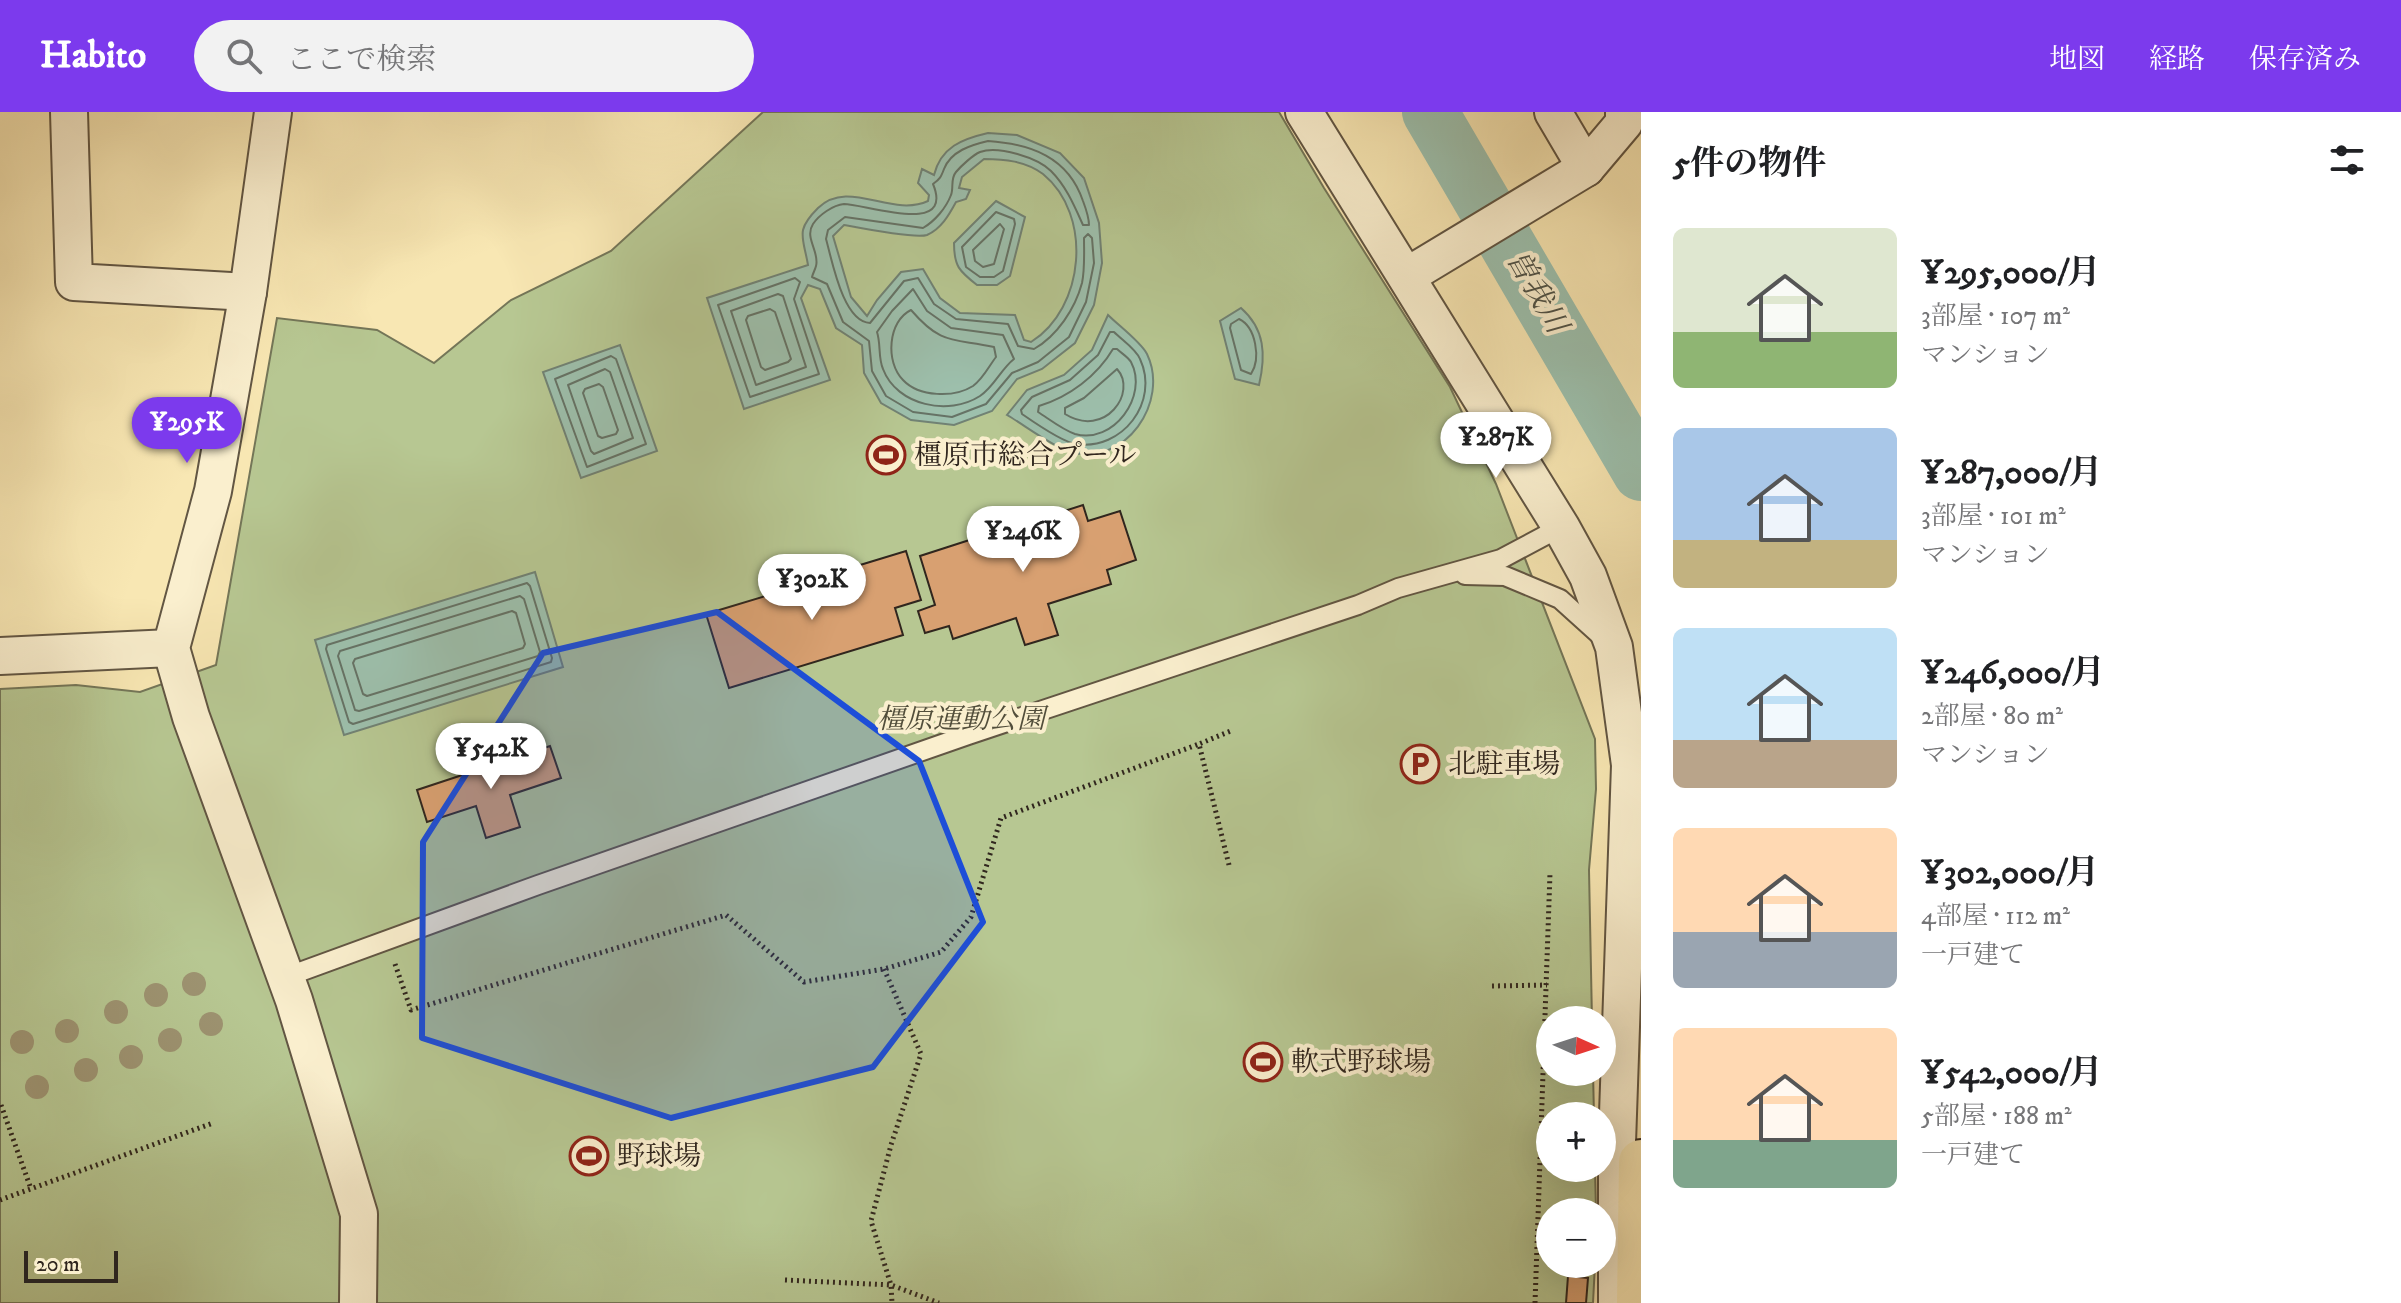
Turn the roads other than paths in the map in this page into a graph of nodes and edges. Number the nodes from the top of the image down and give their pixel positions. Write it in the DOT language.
graph roads {
  1 [pos="69,112"];
  2 [pos="273,112"];
  3 [pos="1304,112"];
  4 [pos="1553,112"];
  5 [pos="1624,112"];
  6 [pos="1580,171"];
  7 [pos="1414,272"];
  8 [pos="248,292"];
  9 [pos="1561,527"];
  10 [pos="1447,575"];
  11 [pos="1614,647"];
  12 [pos="171,648"];
  13 [pos="0,656"];
  14 [pos="286,977"];
  15 [pos="1631,1036"];
  16 [pos="1641,1162"];
  17 [pos="358,1303"];
  18 [pos="1617,1303"];
  19 [pos="1639,1303"];
  1 -- 8 [label="street"];
  2 -- 8 [label="street"];
  3 -- 7 [label="street"];
  4 -- 6 [label="street"];
  5 -- 6 [label="street"];
  6 -- 7 [label="street"];
  7 -- 9 [label="street"];
  8 -- 12 [label="street"];
  9 -- 10 [label="lane"];
  9 -- 11 [label="street"];
  10 -- 11 [label="lane"];
  10 -- 14 [label="lane"];
  11 -- 15 [label="street"];
  12 -- 13 [label="street"];
  12 -- 14 [label="street"];
  14 -- 17 [label="street"];
  15 -- 18 [label="street"];
  16 -- 19 [label="highway"];
}
